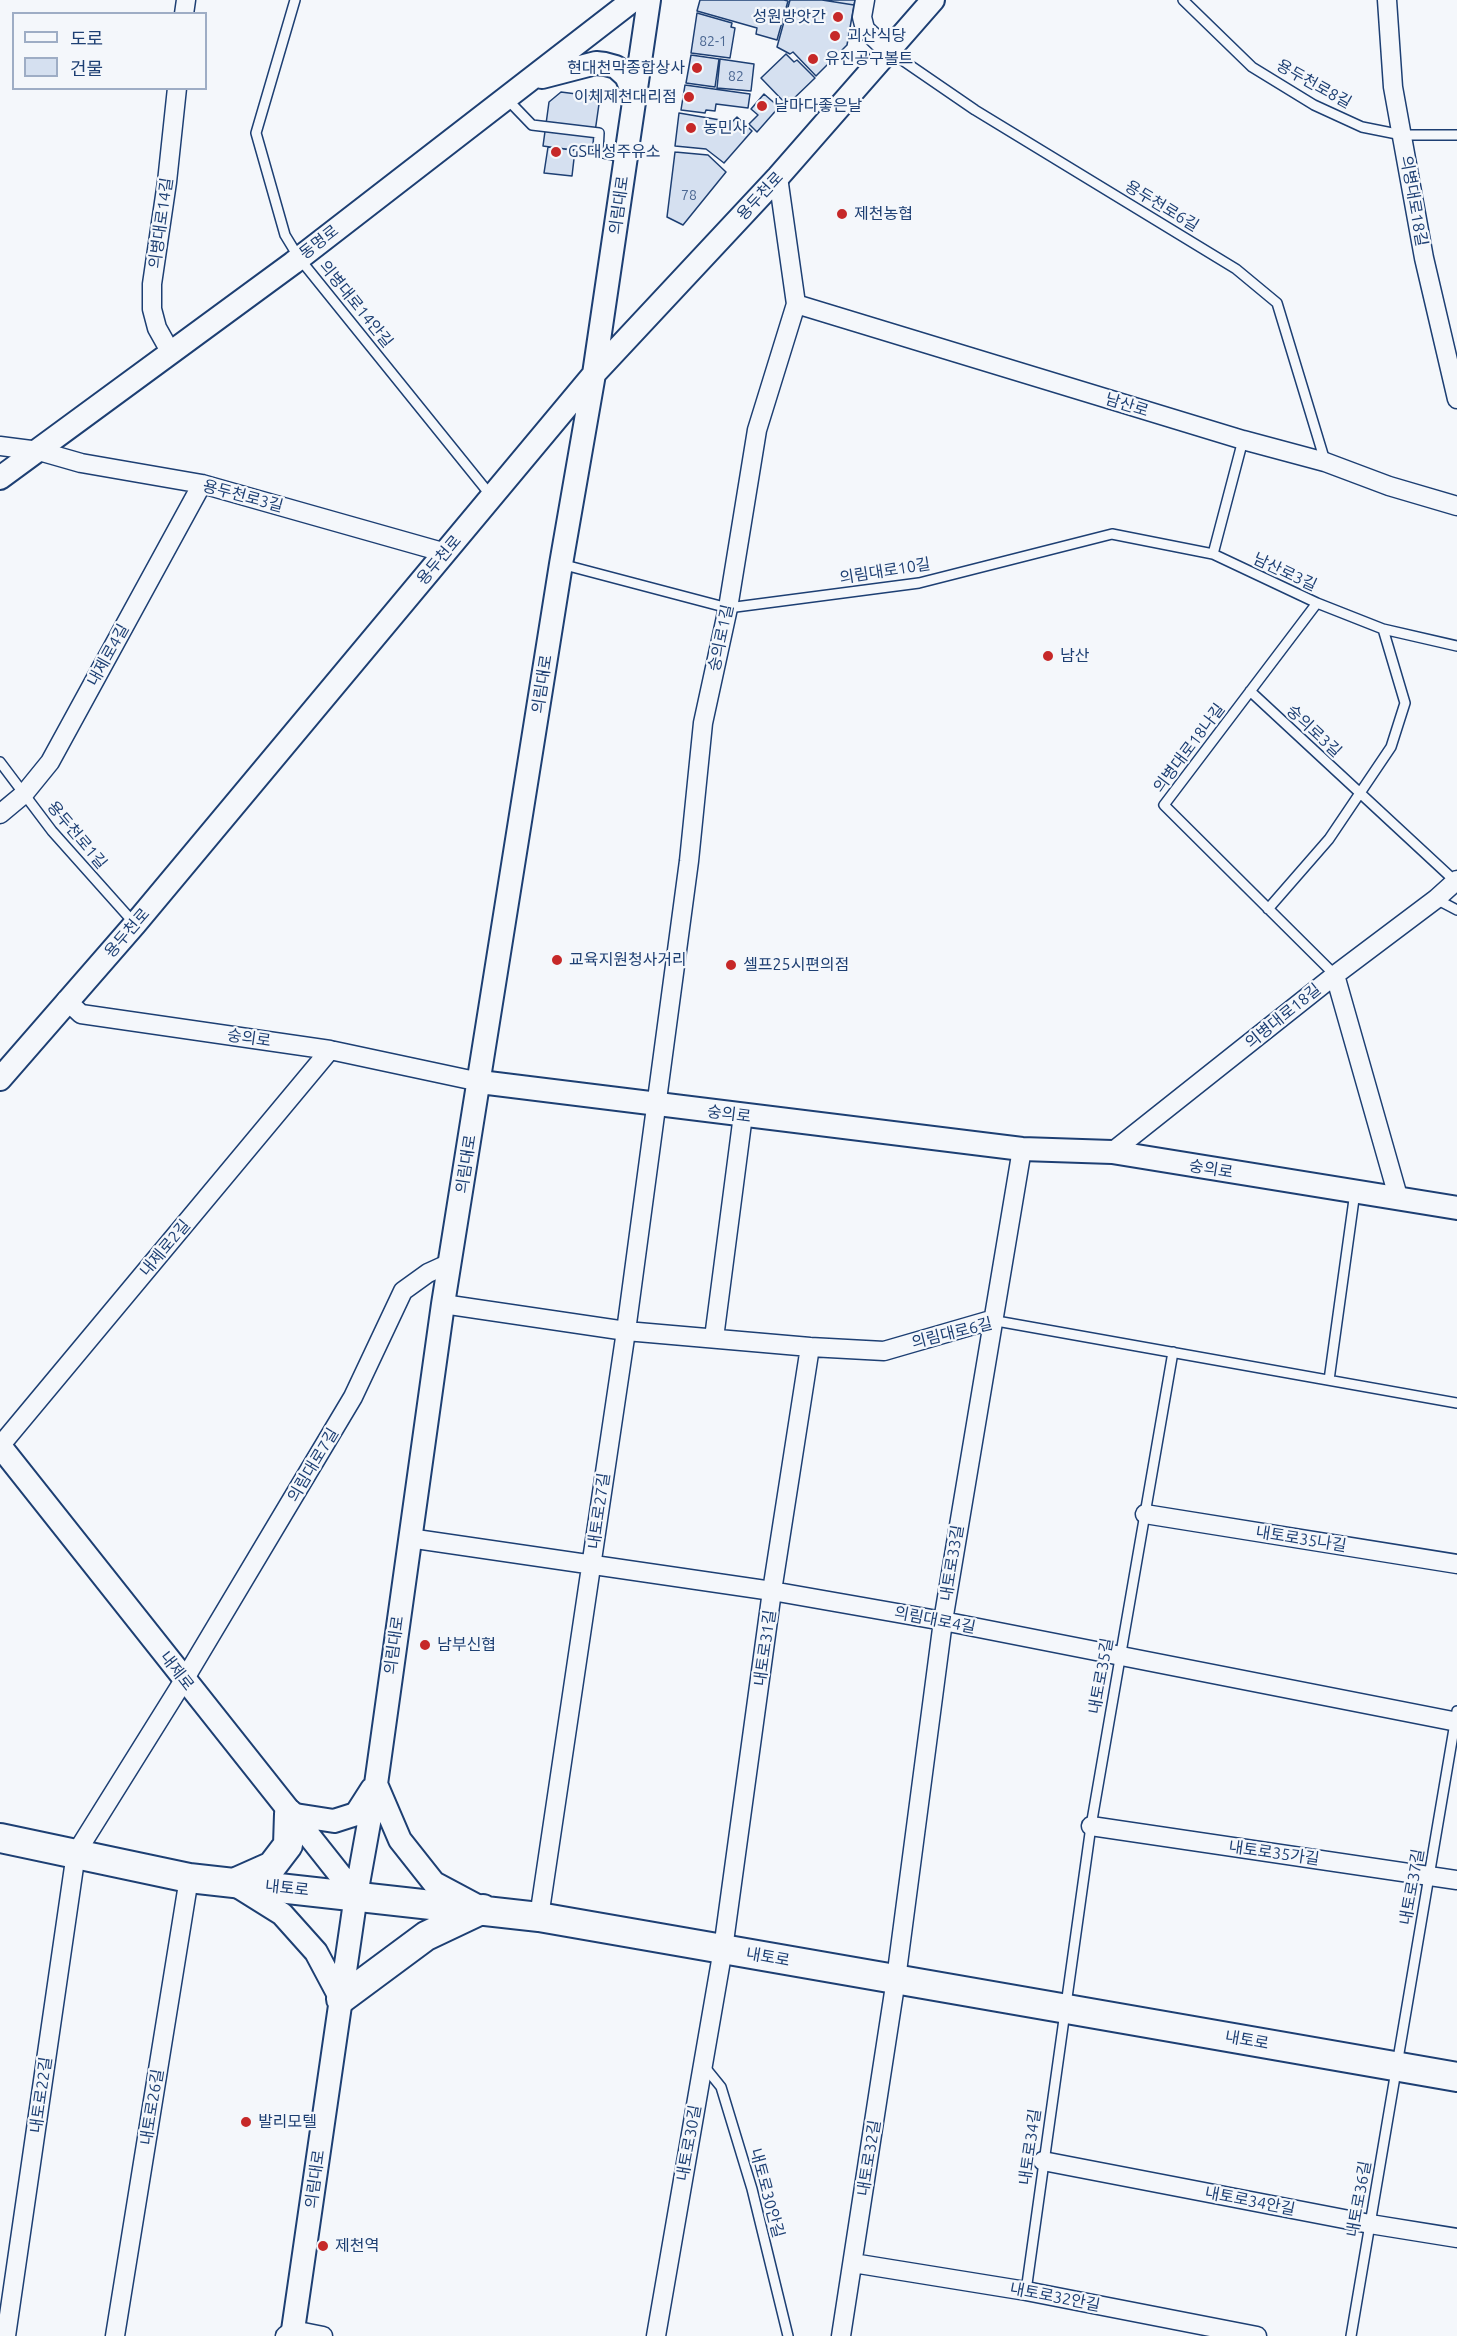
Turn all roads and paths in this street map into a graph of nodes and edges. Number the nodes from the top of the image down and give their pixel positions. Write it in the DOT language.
graph roads {
  1 [pos="295,0"];
  2 [pos="633,0"];
  3 [pos="649,0"];
  4 [pos="865,0"];
  5 [pos="933,0"];
  6 [pos="1183,0"];
  7 [pos="1387,0"];
  8 [pos="887,50"];
  9 [pos="529,80"];
  10 [pos="177,90"];
  11 [pos="635,97"];
  12 [pos="506,98"];
  13 [pos="1402,135"];
  14 [pos="1457,135"];
  15 [pos="626,158"];
  16 [pos="778,177"];
  17 [pos="299,258"];
  18 [pos="796,304"];
  19 [pos="171,353"];
  20 [pos="594,374"];
  21 [pos="1457,399"];
  22 [pos="1243,440"];
  23 [pos="0,446"];
  24 [pos="39,451"];
  25 [pos="1325,462"];
  26 [pos="0,478"];
  27 [pos="202,484"];
  28 [pos="492,497"];
  29 [pos="1457,506"];
  30 [pos="446,553"];
  31 [pos="1213,554"];
  32 [pos="561,564"];
  33 [pos="1317,603"];
  34 [pos="728,608"];
  35 [pos="1383,629"];
  36 [pos="1457,646"];
  37 [pos="1250,691"];
  38 [pos="0,762"];
  39 [pos="1358,792"];
  40 [pos="24,794"];
  41 [pos="0,814"];
  42 [pos="1456,880"];
  43 [pos="1436,899"];
  44 [pos="1268,909"];
  45 [pos="1457,910"];
  46 [pos="135,924"];
  47 [pos="1335,975"];
  48 [pos="66,1000"];
  49 [pos="330,1050"];
  50 [pos="0,1079"];
  51 [pos="480,1082"];
  52 [pos="655,1105"];
  53 [pos="743,1115"];
  54 [pos="1022,1149"];
  55 [pos="1112,1152"];
  56 [pos="1355,1192"];
  57 [pos="1399,1200"];
  58 [pos="1457,1208"];
  59 [pos="450,1263"];
  60 [pos="443,1304"];
  61 [pos="991,1320"];
  62 [pos="626,1331"];
  63 [pos="714,1338"];
  64 [pos="810,1347"];
  65 [pos="1173,1352"];
  66 [pos="1329,1380"];
  67 [pos="1457,1403"];
  68 [pos="0,1446"];
  69 [pos="1145,1514"];
  70 [pos="409,1538"];
  71 [pos="1457,1564"];
  72 [pos="591,1565"];
  73 [pos="772,1591"];
  74 [pos="943,1621"];
  75 [pos="1120,1657"];
  76 [pos="184,1680"];
  77 [pos="1456,1718"];
  78 [pos="376,1784"];
  79 [pos="289,1814"];
  80 [pos="1091,1826"];
  81 [pos="0,1838"];
  82 [pos="76,1853"];
  83 [pos="1429,1876"];
  84 [pos="189,1878"];
  85 [pos="1457,1880"];
  86 [pos="233,1883"];
  87 [pos="356,1895"];
  88 [pos="483,1910"];
  89 [pos="539,1917"];
  90 [pos="723,1949"];
  91 [pos="896,1979"];
  92 [pos="341,1999"];
  93 [pos="1066,2007"];
  94 [pos="703,2064"];
  95 [pos="1397,2067"];
  96 [pos="1457,2077"];
  97 [pos="1043,2161"];
  98 [pos="1370,2224"];
  99 [pos="1457,2238"];
  100 [pos="853,2263"];
  101 [pos="1026,2290"];
  102 [pos="289,2333"];
  103 [pos="6,2336"];
  104 [pos="115,2336"];
  105 [pos="323,2336"];
  106 [pos="656,2336"];
  107 [pos="788,2336"];
  108 [pos="841,2336"];
  109 [pos="1257,2336"];
  110 [pos="1351,2336"];
  1 -- 17 [label="lane, 의병대로14안길"];
  2 -- 9 [label="street, 동명로"];
  3 -- 11 [label="street, 의림대로"];
  4 -- 8 [label="street"];
  5 -- 8 [label="street, 용두천로"];
  6 -- 13 [label="lane, 용두천로8길"];
  7 -- 13 [label="street, 의병대로18길"];
  8 -- 16 [label="street, 용두천로"];
  8 -- 25 [label="lane, 용두천로6길"];
  9 -- 11 [label="street"];
  9 -- 12 [label="street, 동명로"];
  10 -- 19 [label="street, 의병대로14길"];
  11 -- 15 [label="street, 의림대로"];
  12 -- 15 [label="lane"];
  12 -- 17 [label="street, 동명로"];
  13 -- 14 [label="lane, 용두천로8길"];
  13 -- 21 [label="street, 의병대로18길"];
  15 -- 20 [label="street, 의림대로"];
  16 -- 18 [label="street, 숭의로1길"];
  16 -- 20 [label="street, 용두천로"];
  17 -- 19 [label="street, 동명로"];
  17 -- 28 [label="lane, 의병대로14안길"];
  18 -- 22 [label="street, 남산로"];
  18 -- 34 [label="street, 숭의로1길"];
  19 -- 24 [label="street, 동명로"];
  20 -- 28 [label="street, 용두천로"];
  20 -- 32 [label="street, 의림대로"];
  22 -- 25 [label="street, 남산로"];
  22 -- 31 [label="lane"];
  23 -- 24 [label="street, 용두천로3길"];
  24 -- 26 [label="street, 동명로"];
  24 -- 27 [label="street, 용두천로3길"];
  25 -- 29 [label="street, 남산로"];
  27 -- 30 [label="street, 용두천로3길"];
  27 -- 40 [label="street, 내제로4길"];
  28 -- 30 [label="street, 용두천로"];
  30 -- 46 [label="street, 용두천로"];
  31 -- 33 [label="lane, 남산로3길"];
  31 -- 34 [label="lane, 의림대로10길"];
  32 -- 34 [label="lane, 의림대로10길"];
  32 -- 51 [label="street, 의림대로"];
  33 -- 35 [label="lane, 남산로3길"];
  33 -- 37 [label="lane, 의병대로18나길"];
  34 -- 52 [label="street, 숭의로1길"];
  35 -- 36 [label="lane, 남산로3길"];
  35 -- 39 [label="lane"];
  37 -- 39 [label="lane, 숭의로3길"];
  37 -- 44 [label="lane, 의병대로18나길"];
  38 -- 40 [label="lane, 용두천로1길"];
  39 -- 42 [label="lane, 의병대로18길"];
  39 -- 44 [label="lane"];
  40 -- 41 [label="street, 내제로4길"];
  40 -- 46 [label="lane, 용두천로1길"];
  42 -- 43 [label="street, 의병대로18길"];
  43 -- 45 [label="lane"];
  43 -- 47 [label="street, 의병대로18길"];
  44 -- 47 [label="lane, 의병대로18나길"];
  46 -- 48 [label="street, 용두천로"];
  47 -- 55 [label="street, 의병대로18길"];
  47 -- 57 [label="street"];
  48 -- 49 [label="street, 숭의로"];
  48 -- 50 [label="street, 용두천로"];
  49 -- 51 [label="street, 숭의로"];
  49 -- 68 [label="street, 내제로2길"];
  51 -- 52 [label="street, 숭의로"];
  51 -- 59 [label="street, 의림대로"];
  52 -- 53 [label="street, 숭의로"];
  52 -- 62 [label="street, 내토로27길"];
  53 -- 54 [label="street, 숭의로"];
  53 -- 63 [label="street"];
  54 -- 55 [label="street, 숭의로"];
  54 -- 61 [label="street, 내토로33길"];
  55 -- 56 [label="street, 숭의로"];
  56 -- 57 [label="street, 숭의로"];
  56 -- 66 [label="lane"];
  57 -- 58 [label="street, 숭의로"];
  59 -- 60 [label="street, 의림대로"];
  59 -- 76 [label="street, 의림대로7길"];
  60 -- 62 [label="street, 의림대로6길"];
  60 -- 70 [label="street, 의림대로"];
  61 -- 64 [label="street, 의림대로6길"];
  61 -- 65 [label="lane, 의림대로6길"];
  61 -- 74 [label="street, 내토로33길"];
  62 -- 63 [label="street, 의림대로6길"];
  62 -- 72 [label="street, 내토로27길"];
  63 -- 64 [label="street, 의림대로6길"];
  64 -- 73 [label="street, 내토로31길"];
  65 -- 66 [label="lane, 의림대로6길"];
  65 -- 69 [label="lane, 내토로35길"];
  66 -- 67 [label="lane, 의림대로6길"];
  68 -- 76 [label="street, 내제로"];
  69 -- 71 [label="street, 내토로35나길"];
  69 -- 75 [label="lane, 내토로35길"];
  70 -- 72 [label="street, 의림대로4길"];
  70 -- 78 [label="street, 의림대로"];
  72 -- 73 [label="street, 의림대로4길"];
  72 -- 89 [label="street, 내토로27길"];
  73 -- 74 [label="street, 의림대로4길"];
  73 -- 90 [label="street, 내토로31길"];
  74 -- 75 [label="street, 의림대로4길"];
  74 -- 91 [label="street, 내토로33길"];
  75 -- 77 [label="street, 의림대로4길"];
  75 -- 80 [label="lane, 내토로35길"];
  76 -- 79 [label="street, 내제로"];
  76 -- 82 [label="street"];
  77 -- 83 [label="lane, 내토로37길"];
  78 -- 79 [label="street"];
  78 -- 87 [label="street, 의림대로"];
  78 -- 88 [label="street"];
  79 -- 86 [label="main road"];
  79 -- 87 [label="street, 내제로"];
  80 -- 83 [label="street, 내토로35가길"];
  80 -- 93 [label="lane, 내토로35길"];
  81 -- 82 [label="main road, 내토로"];
  82 -- 84 [label="main road, 내토로"];
  82 -- 103 [label="street, 내토로22길"];
  83 -- 85 [label="street, 내토로35가길"];
  83 -- 95 [label="lane, 내토로37길"];
  84 -- 86 [label="main road, 내토로"];
  84 -- 104 [label="street, 내토로26길"];
  86 -- 87 [label="main road, 내토로"];
  86 -- 92 [label="street"];
  87 -- 88 [label="main road, 내토로"];
  87 -- 92 [label="street, 의림대로"];
  88 -- 89 [label="main road, 내토로"];
  88 -- 92 [label="main road"];
  89 -- 90 [label="main road, 내토로"];
  90 -- 91 [label="main road, 내토로"];
  90 -- 94 [label="street, 내토로30길"];
  91 -- 93 [label="main road, 내토로"];
  91 -- 100 [label="street, 내토로32길"];
  92 -- 102 [label="street, 의림대로"];
  93 -- 95 [label="main road, 내토로"];
  93 -- 97 [label="lane, 내토로34길"];
  94 -- 106 [label="street, 내토로30길"];
  94 -- 107 [label="lane, 내토로30안길"];
  95 -- 96 [label="main road, 내토로"];
  95 -- 98 [label="lane, 내토로36길"];
  97 -- 98 [label="street, 내토로34안길"];
  97 -- 101 [label="lane, 내토로34길"];
  98 -- 99 [label="street, 내토로34안길"];
  98 -- 110 [label="lane, 내토로36길"];
  100 -- 101 [label="street, 내토로32안길"];
  100 -- 108 [label="street, 내토로32길"];
  101 -- 109 [label="street, 내토로32안길"];
  102 -- 105 [label="street"];
}
